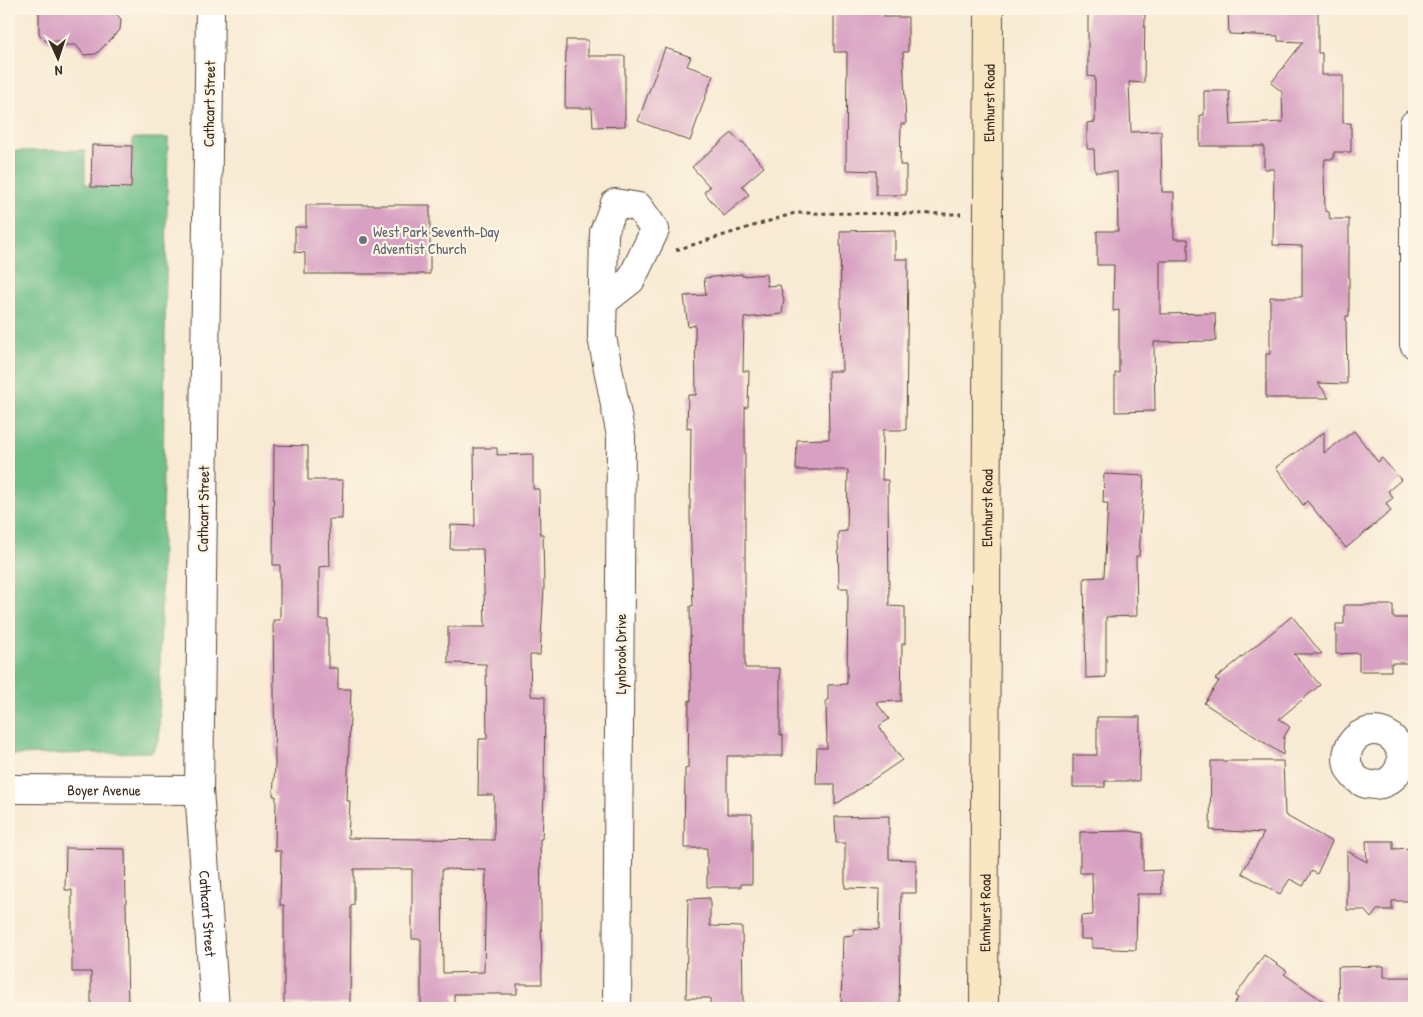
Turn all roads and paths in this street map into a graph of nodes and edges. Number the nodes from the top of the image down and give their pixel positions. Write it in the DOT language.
graph roads {
  1 [pos="210,9"];
  2 [pos="989,9"];
  3 [pos="1414,124"];
  4 [pos="988,214"];
  5 [pos="640,262"];
  6 [pos="603,302"];
  7 [pos="1414,344"];
  8 [pos="9,788"];
  9 [pos="199,790"];
  10 [pos="215,1008"];
  11 [pos="617,1008"];
  12 [pos="984,1008"];
  1 -- 9 [label="street, Cathcart Street"];
  2 -- 4 [label="street, Elmhurst Road"];
  3 -- 7 [label="street"];
  4 -- 5 [label="path"];
  4 -- 12 [label="street, Elmhurst Road"];
  5 -- 6 [label="street, Lynbrook Drive"];
  5 -- 6 [label="street, Lynbrook Drive"];
  6 -- 11 [label="street, Lynbrook Drive"];
  8 -- 9 [label="street, Boyer Avenue"];
  9 -- 10 [label="street, Cathcart Street"];
}
